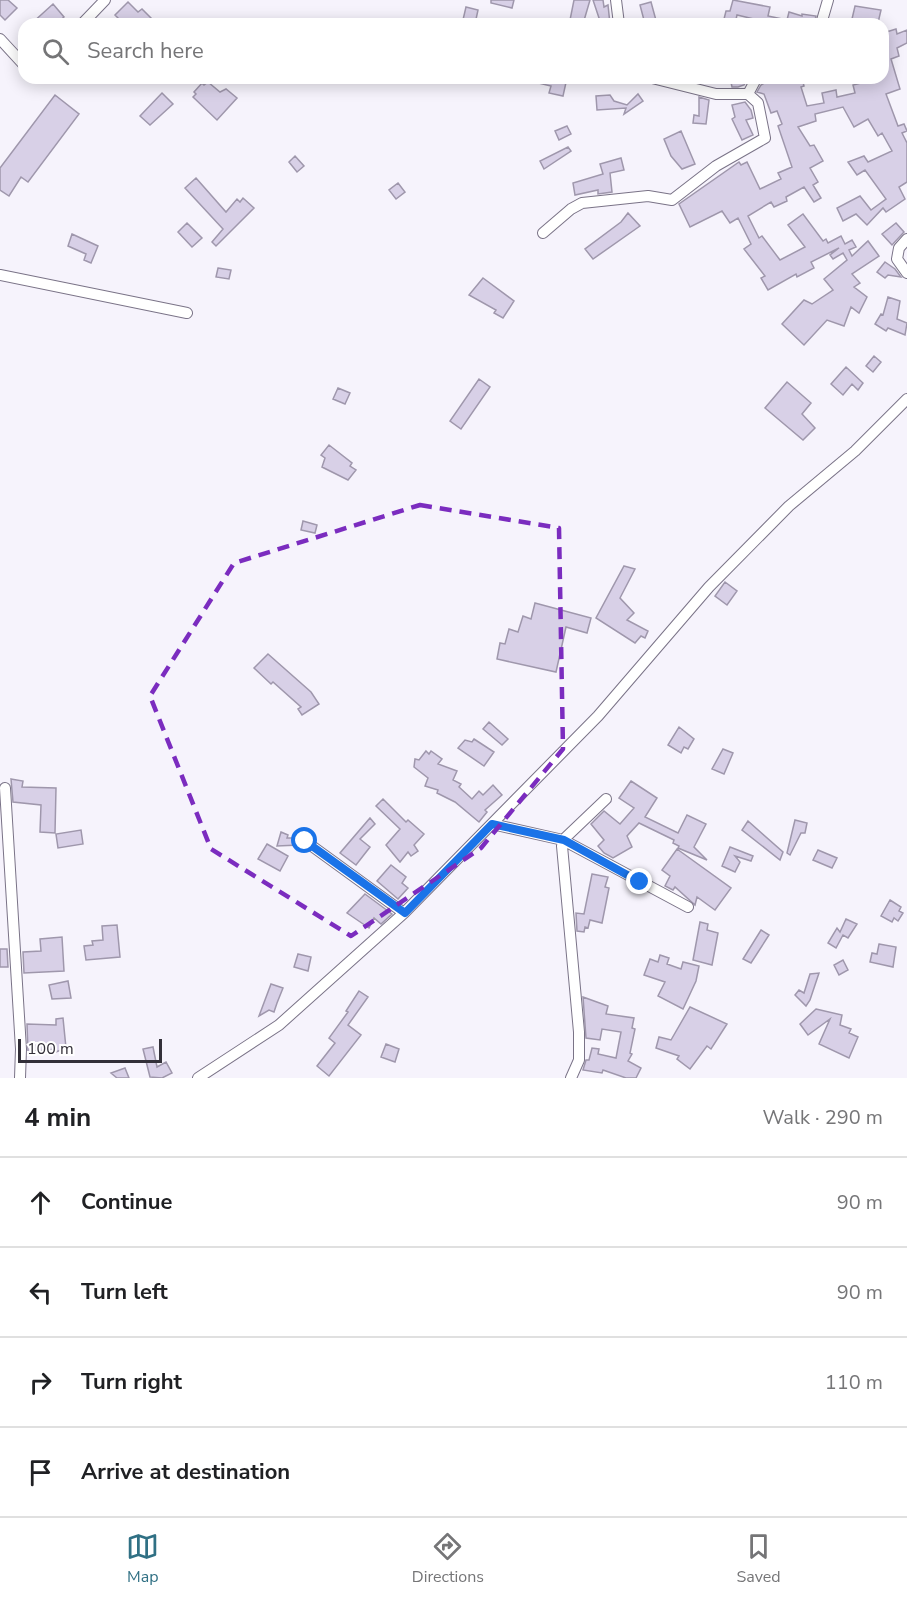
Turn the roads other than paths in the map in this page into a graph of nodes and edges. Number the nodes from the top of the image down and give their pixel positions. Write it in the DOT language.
graph roads {
  1 [pos="105,0"];
  2 [pos="616,0"];
  3 [pos="828,0"];
  4 [pos="88,18"];
  5 [pos="619,18"];
  6 [pos="823,18"];
  7 [pos="0,39"];
  8 [pos="18,58"];
  9 [pos="676,84"];
  10 [pos="756,84"];
  11 [pos="748,94"];
  12 [pos="543,233"];
  13 [pos="907,239"];
  14 [pos="907,273"];
  15 [pos="0,275"];
  16 [pos="187,313"];
  17 [pos="907,399"];
  18 [pos="5,788"];
  19 [pos="606,799"];
  20 [pos="492,824"];
  21 [pos="564,840"];
  22 [pos="305,841"];
  23 [pos="688,907"];
  24 [pos="405,913"];
  25 [pos="20,1078"];
  26 [pos="198,1078"];
  27 [pos="570,1078"];
  1 -- 4 [label="street"];
  2 -- 5 [label="street"];
  3 -- 6 [label="street"];
  7 -- 8 [label="street"];
  9 -- 11 [label="street"];
  10 -- 11 [label="street"];
  11 -- 12 [label="street"];
  13 -- 14 [label="street"];
  15 -- 16 [label="street"];
  17 -- 20 [label="street"];
  18 -- 25 [label="street"];
  19 -- 21 [label="street"];
  20 -- 21 [label="street"];
  20 -- 24 [label="street"];
  21 -- 23 [label="street"];
  21 -- 27 [label="street"];
  22 -- 24 [label="street"];
  24 -- 26 [label="street"];
}
